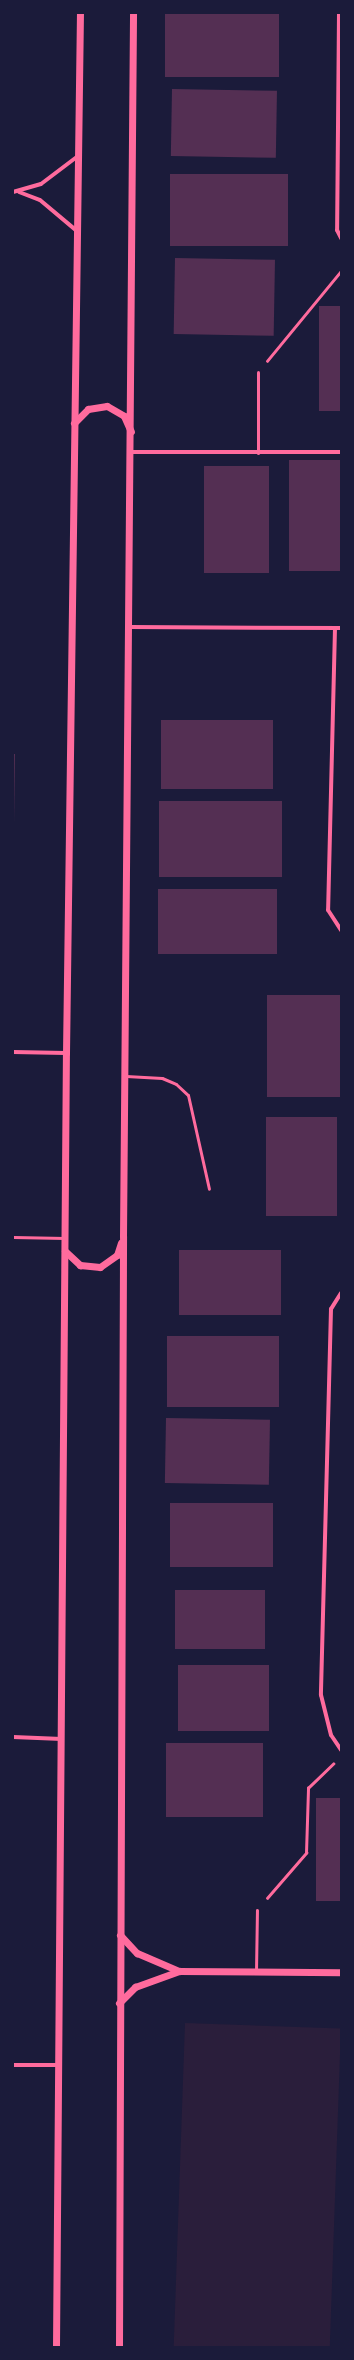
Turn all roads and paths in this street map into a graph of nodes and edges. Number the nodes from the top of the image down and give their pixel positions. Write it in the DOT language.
graph roads {
  1 [pos="80,13"];
  2 [pos="133,13"];
  3 [pos="339,13"];
  4 [pos="79,156"];
  5 [pos="13,192"];
  6 [pos="18,192"];
  7 [pos="78,231"];
  8 [pos="341,238"];
  9 [pos="341,271"];
  10 [pos="258,372"];
  11 [pos="74,423"];
  12 [pos="132,434"];
  13 [pos="132,452"];
  14 [pos="341,452"];
  15 [pos="258,453"];
  16 [pos="130,627"];
  17 [pos="335,628"];
  18 [pos="341,628"];
  19 [pos="341,930"];
  20 [pos="13,1052"];
  21 [pos="66,1053"];
  22 [pos="126,1076"];
  23 [pos="209,1189"];
  24 [pos="123,1236"];
  25 [pos="13,1237"];
  26 [pos="66,1238"];
  27 [pos="65,1250"];
  28 [pos="341,1293"];
  29 [pos="13,1737"];
  30 [pos="62,1739"];
  31 [pos="341,1750"];
  32 [pos="336,1762"];
  33 [pos="257,1910"];
  34 [pos="120,1936"];
  35 [pos="180,1971"];
  36 [pos="256,1972"];
  37 [pos="341,1972"];
  38 [pos="119,2003"];
  39 [pos="13,2065"];
  40 [pos="58,2065"];
  41 [pos="56,2346"];
  42 [pos="119,2347"];
  1 -- 4 [label="street"];
  2 -- 12 [label="street"];
  3 -- 8 [label="street"];
  4 -- 6 [label="street"];
  4 -- 7 [label="street"];
  5 -- 6 [label="street"];
  6 -- 7 [label="street"];
  7 -- 11 [label="street"];
  9 -- 10 [label="path"];
  10 -- 15 [label="lane"];
  11 -- 12 [label="street"];
  11 -- 21 [label="street"];
  12 -- 13 [label="street"];
  13 -- 15 [label="street"];
  13 -- 16 [label="street"];
  14 -- 15 [label="street"];
  16 -- 17 [label="street"];
  16 -- 22 [label="street"];
  17 -- 18 [label="street"];
  17 -- 19 [label="street"];
  20 -- 21 [label="street"];
  21 -- 26 [label="street"];
  22 -- 23 [label="lane"];
  22 -- 24 [label="street"];
  24 -- 27 [label="street"];
  24 -- 34 [label="street"];
  25 -- 26 [label="lane"];
  26 -- 27 [label="street"];
  27 -- 30 [label="street"];
  28 -- 31 [label="street"];
  29 -- 30 [label="street"];
  30 -- 40 [label="street"];
  32 -- 33 [label="path"];
  33 -- 36 [label="lane"];
  34 -- 35 [label="street"];
  34 -- 38 [label="street"];
  35 -- 36 [label="street"];
  35 -- 38 [label="street"];
  36 -- 37 [label="street"];
  38 -- 42 [label="street"];
  39 -- 40 [label="street"];
  40 -- 41 [label="street"];
}
